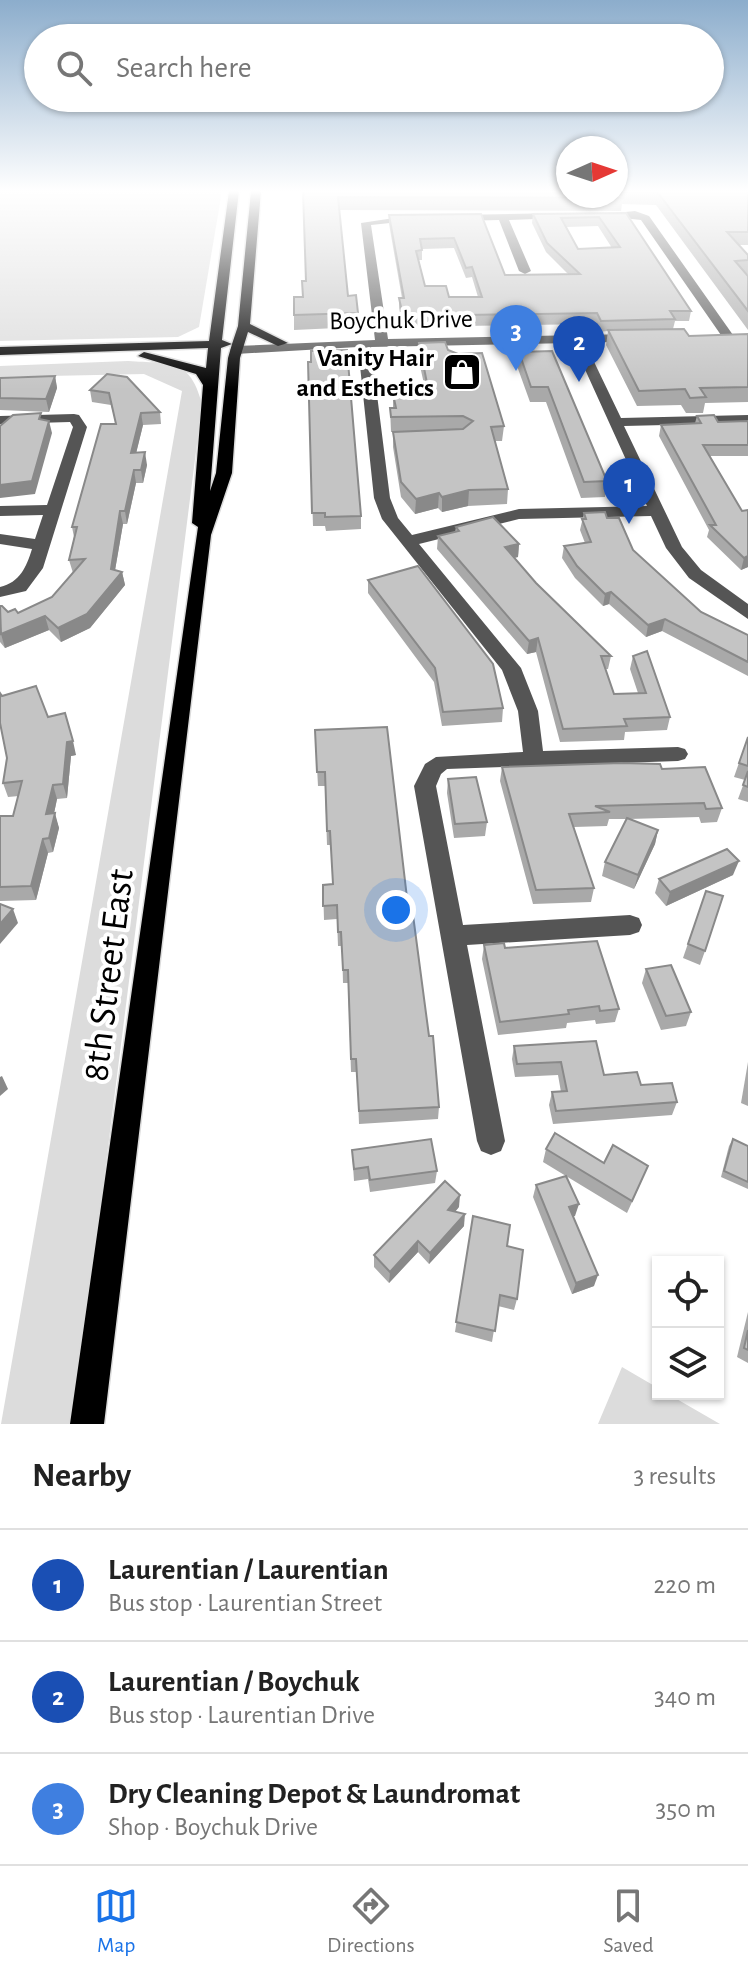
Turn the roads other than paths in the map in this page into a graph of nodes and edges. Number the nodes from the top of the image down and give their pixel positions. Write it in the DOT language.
graph roads {
  1 [pos="227,257"];
  2 [pos="250,257"];
  3 [pos="371,257"];
  4 [pos="519,257"];
  5 [pos="674,257"];
  6 [pos="525,271"];
  7 [pos="244,326"];
  8 [pos="219,330"];
  9 [pos="710,336"];
  10 [pos="652,337"];
  11 [pos="577,339"];
  12 [pos="364,343"];
  13 [pos="382,343"];
  14 [pos="288,344"];
  15 [pos="176,346"];
  16 [pos="237,347"];
  17 [pos="216,348"];
  18 [pos="0,351"];
  19 [pos="144,356"];
  20 [pos="0,363"];
  21 [pos="210,385"];
  22 [pos="748,419"];
  23 [pos="0,420"];
  24 [pos="616,422"];
  25 [pos="52,510"];
  26 [pos="0,511"];
  27 [pos="656,511"];
  28 [pos="203,535"];
  29 [pos="0,539"];
  30 [pos="409,541"];
  31 [pos="41,545"];
  32 [pos="0,592"];
  33 [pos="748,613"];
  34 [pos="678,754"];
  35 [pos="534,759"];
  36 [pos="630,925"];
  37 [pos="453,936"];
  38 [pos="491,1141"];
  39 [pos="87,1424"];
  1 -- 8 [label="main road, 8th Street East"];
  2 -- 7 [label="main road, 8th Street East"];
  3 -- 13 [label="street"];
  4 -- 6 [label="street"];
  5 -- 9 [label="street"];
  7 -- 14 [label="main road"];
  7 -- 16 [label="main road, 8th Street East"];
  8 -- 15 [label="main road"];
  8 -- 17 [label="main road, 8th Street East"];
  10 -- 11 [label="street, Boychuk Drive"];
  11 -- 13 [label="street, Boychuk Drive"];
  11 -- 24 [label="street"];
  12 -- 13 [label="street, Boychuk Drive"];
  12 -- 14 [label="street, Boychuk Drive"];
  12 -- 30 [label="street"];
  14 -- 16 [label="street, Boychuk Drive"];
  15 -- 17 [label="main road, Boychuk Drive"];
  15 -- 18 [label="main road, Boychuk Drive"];
  16 -- 17 [label="main road, Boychuk Drive"];
  16 -- 28 [label="main road, 8th Street East"];
  17 -- 19 [label="main road, Boychuk Drive"];
  17 -- 21 [label="main road, 8th Street East"];
  19 -- 20 [label="main road, Boychuk Drive"];
  19 -- 21 [label="main road"];
  21 -- 28 [label="main road, 8th Street East"];
  22 -- 24 [label="street"];
  23 -- 25 [label="street"];
  24 -- 27 [label="street"];
  25 -- 26 [label="street"];
  25 -- 31 [label="street"];
  27 -- 30 [label="street"];
  27 -- 33 [label="street"];
  28 -- 39 [label="main road, 8th Street East"];
  29 -- 31 [label="street"];
  30 -- 35 [label="street"];
  31 -- 32 [label="street"];
  34 -- 35 [label="street"];
  35 -- 37 [label="street"];
  36 -- 37 [label="street"];
  37 -- 38 [label="street"];
}
